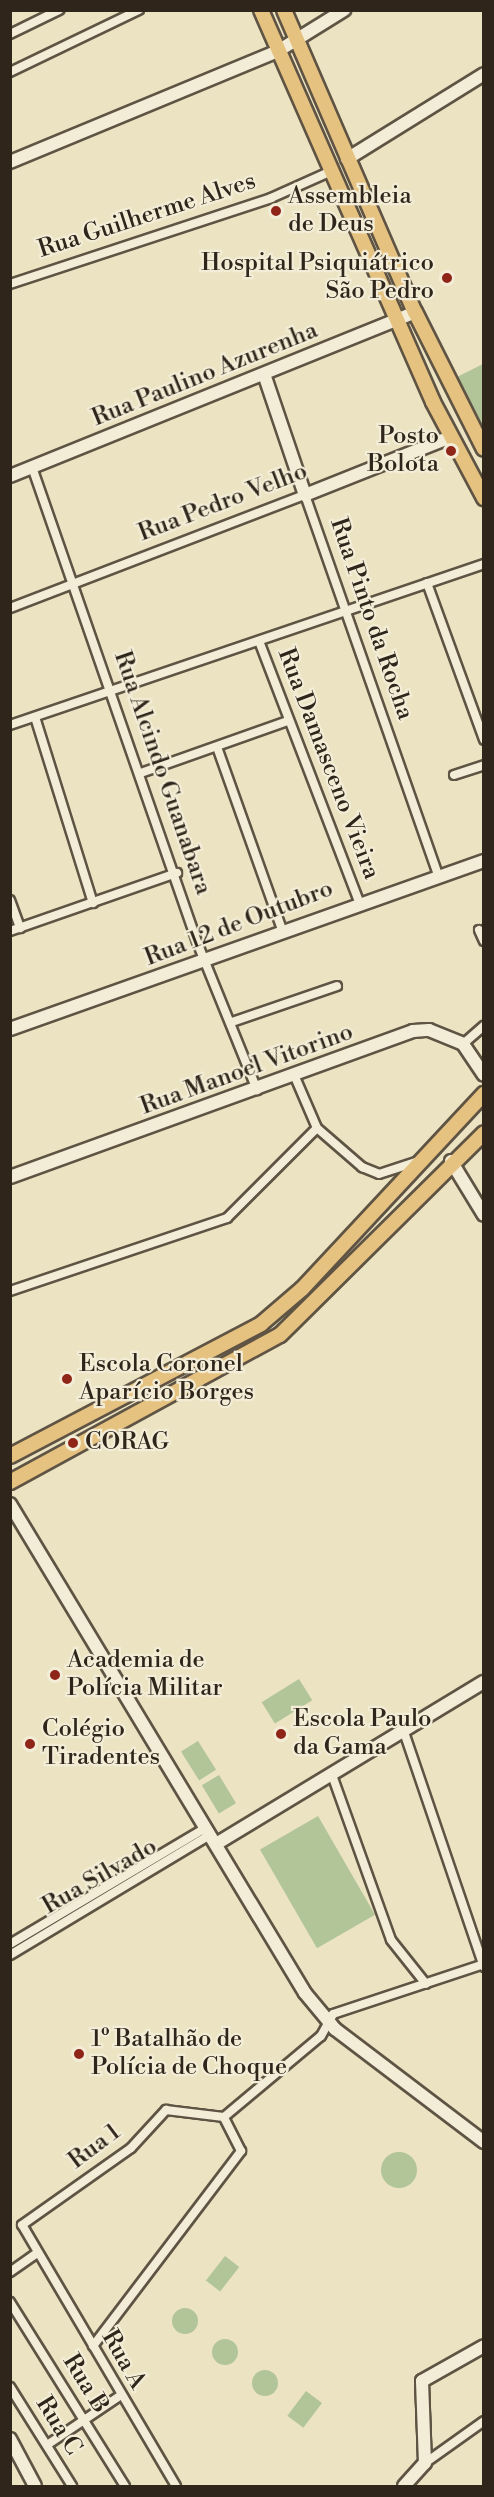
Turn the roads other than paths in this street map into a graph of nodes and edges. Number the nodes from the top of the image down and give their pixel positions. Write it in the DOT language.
graph roads {
  1 [pos="59,10"];
  2 [pos="139,10"];
  3 [pos="261,10"];
  4 [pos="284,10"];
  5 [pos="344,10"];
  6 [pos="10,34"];
  7 [pos="297,40"];
  8 [pos="278,51"];
  9 [pos="10,72"];
  10 [pos="483,74"];
  11 [pos="347,159"];
  12 [pos="10,162"];
  13 [pos="329,172"];
  14 [pos="10,284"];
  15 [pos="415,312"];
  16 [pos="396,320"];
  17 [pos="264,374"];
  18 [pos="451,437"];
  19 [pos="483,449"];
  20 [pos="32,467"];
  21 [pos="10,476"];
  22 [pos="305,495"];
  23 [pos="483,498"];
  24 [pos="483,564"];
  25 [pos="75,582"];
  26 [pos="427,583"];
  27 [pos="10,608"];
  28 [pos="346,611"];
  29 [pos="260,641"];
  30 [pos="113,689"];
  31 [pos="479,716"];
  32 [pos="35,717"];
  33 [pos="288,721"];
  34 [pos="10,725"];
  35 [pos="483,740"];
  36 [pos="217,747"];
  37 [pos="483,765"];
  38 [pos="141,773"];
  39 [pos="454,775"];
  40 [pos="483,861"];
  41 [pos="177,873"];
  42 [pos="439,877"];
  43 [pos="10,900"];
  44 [pos="359,901"];
  45 [pos="93,903"];
  46 [pos="15,929"];
  47 [pos="479,930"];
  48 [pos="283,932"];
  49 [pos="483,941"];
  50 [pos="206,960"];
  51 [pos="337,986"];
  52 [pos="232,1022"];
  53 [pos="483,1026"];
  54 [pos="10,1029"];
  55 [pos="463,1044"];
  56 [pos="483,1075"];
  57 [pos="296,1077"];
  58 [pos="257,1090"];
  59 [pos="483,1094"];
  60 [pos="483,1103"];
  61 [pos="317,1128"];
  62 [pos="483,1131"];
  63 [pos="444,1138"];
  64 [pos="427,1157"];
  65 [pos="451,1161"];
  66 [pos="10,1177"];
  67 [pos="483,1215"];
  68 [pos="10,1290"];
  69 [pos="10,1456"];
  70 [pos="10,1482"];
  71 [pos="10,1504"];
  72 [pos="483,1682"];
  73 [pos="404,1732"];
  74 [pos="332,1775"];
  75 [pos="210,1836"];
  76 [pos="189,1843"];
  77 [pos="161,1854"];
  78 [pos="167,1863"];
  79 [pos="138,1868"];
  80 [pos="144,1876"];
  81 [pos="117,1886"];
  82 [pos="23,1942"];
  83 [pos="10,1944"];
  84 [pos="10,1954"];
  85 [pos="483,1965"];
  86 [pos="426,1984"];
  87 [pos="329,2023"];
  88 [pos="224,2117"];
  89 [pos="483,2142"];
  90 [pos="36,2254"];
  91 [pos="10,2272"];
  92 [pos="10,2302"];
  93 [pos="93,2346"];
  94 [pos="483,2346"];
  95 [pos="10,2387"];
  96 [pos="121,2395"];
  97 [pos="85,2421"];
  98 [pos="483,2421"];
  99 [pos="10,2439"];
  100 [pos="47,2445"];
  101 [pos="425,2463"];
  102 [pos="35,2487"];
  103 [pos="72,2487"];
  104 [pos="125,2487"];
  105 [pos="176,2487"];
  106 [pos="404,2487"];
  1 -- 6 [label="street"];
  2 -- 9 [label="street"];
  3 -- 8 [label="main road"];
  4 -- 7 [label="main road"];
  5 -- 7 [label="street"];
  7 -- 8 [label="street"];
  7 -- 11 [label="main road"];
  8 -- 12 [label="street"];
  8 -- 13 [label="main road"];
  10 -- 11 [label="street"];
  11 -- 15 [label="main road"];
  13 -- 14 [label="street, Rua Guilherme Alves"];
  13 -- 16 [label="main road"];
  15 -- 16 [label="street, Rua Paulino Azurenha"];
  15 -- 19 [label="main road"];
  16 -- 17 [label="street, Rua Paulino Azurenha"];
  16 -- 18 [label="main road"];
  17 -- 20 [label="street, Rua Paulino Azurenha"];
  17 -- 22 [label="street, Rua Pinto da Rocha"];
  18 -- 22 [label="street, Rua Pedro Velho"];
  18 -- 23 [label="main road"];
  20 -- 21 [label="street, Rua Paulino Azurenha"];
  20 -- 25 [label="street, Rua Alcindo Guanabara"];
  22 -- 25 [label="street, Rua Pedro Velho"];
  22 -- 28 [label="street, Rua Pinto da Rocha"];
  24 -- 26 [label="street"];
  25 -- 27 [label="street, Rua Pedro Velho"];
  25 -- 30 [label="street, Rua Alcindo Guanabara"];
  26 -- 28 [label="street"];
  26 -- 31 [label="street"];
  28 -- 29 [label="street"];
  28 -- 42 [label="street, Rua Pinto da Rocha"];
  29 -- 30 [label="street"];
  29 -- 33 [label="street, Rua Damasceno Vieira"];
  30 -- 32 [label="street"];
  30 -- 38 [label="street, Rua Alcindo Guanabara"];
  31 -- 35 [label="street"];
  32 -- 34 [label="street"];
  32 -- 45 [label="street"];
  33 -- 36 [label="street"];
  33 -- 44 [label="street, Rua Damasceno Vieira"];
  36 -- 38 [label="street"];
  36 -- 48 [label="street"];
  37 -- 39 [label="street"];
  38 -- 41 [label="street, Rua Alcindo Guanabara"];
  40 -- 42 [label="street, Rua 12 de Outubro"];
  41 -- 45 [label="street"];
  41 -- 50 [label="street, Rua Alcindo Guanabara"];
  42 -- 44 [label="street, Rua 12 de Outubro"];
  43 -- 46 [label="street"];
  44 -- 48 [label="street, Rua 12 de Outubro"];
  45 -- 46 [label="street"];
  47 -- 49 [label="street"];
  48 -- 50 [label="street, Rua 12 de Outubro"];
  50 -- 52 [label="street, Rua Alcindo Guanabara"];
  50 -- 54 [label="street, Rua 12 de Outubro"];
  51 -- 52 [label="street"];
  52 -- 58 [label="street, Rua Alcindo Guanabara"];
  53 -- 55 [label="street"];
  55 -- 56 [label="street"];
  55 -- 57 [label="street, Rua Manoel Vitorino"];
  57 -- 58 [label="street, Rua Manoel Vitorino"];
  57 -- 61 [label="street"];
  58 -- 66 [label="street, Rua Manoel Vitorino"];
  59 -- 63 [label="main road"];
  60 -- 63 [label="main road"];
  61 -- 64 [label="street"];
  61 -- 68 [label="street"];
  62 -- 65 [label="main road"];
  62 -- 65 [label="main road"];
  63 -- 64 [label="main road"];
  64 -- 69 [label="main road"];
  65 -- 67 [label="street"];
  65 -- 70 [label="main road"];
  71 -- 75 [label="street"];
  72 -- 73 [label="street, Rua Silvado"];
  73 -- 74 [label="street, Rua Silvado"];
  73 -- 85 [label="street"];
  74 -- 75 [label="street, Rua Silvado"];
  74 -- 86 [label="street"];
  75 -- 76 [label="street, Rua Silvado"];
  75 -- 87 [label="street"];
  76 -- 77 [label="street, Rua Silvado"];
  76 -- 78 [label="street, Rua Silvado"];
  77 -- 78 [label="street"];
  77 -- 79 [label="street, Rua Silvado"];
  78 -- 80 [label="street, Rua Silvado"];
  79 -- 80 [label="street"];
  79 -- 81 [label="street, Rua Silvado"];
  80 -- 81 [label="street, Rua Silvado"];
  81 -- 82 [label="street, Rua Silvado"];
  82 -- 83 [label="street, Rua Silvado"];
  82 -- 84 [label="street, Rua Silvado"];
  85 -- 86 [label="street"];
  86 -- 87 [label="street"];
  87 -- 88 [label="street"];
  87 -- 89 [label="street"];
  88 -- 90 [label="street, Rua 1"];
  88 -- 93 [label="street"];
  90 -- 91 [label="street"];
  90 -- 93 [label="street, Rua A"];
  92 -- 97 [label="street, Rua B"];
  93 -- 96 [label="street, Rua A"];
  94 -- 101 [label="street"];
  95 -- 100 [label="street, Rua C"];
  96 -- 97 [label="street"];
  96 -- 105 [label="street, Rua A"];
  97 -- 100 [label="street"];
  97 -- 104 [label="street, Rua B"];
  98 -- 101 [label="street"];
  99 -- 102 [label="street"];
  100 -- 103 [label="street, Rua C"];
  101 -- 106 [label="street"];
}
